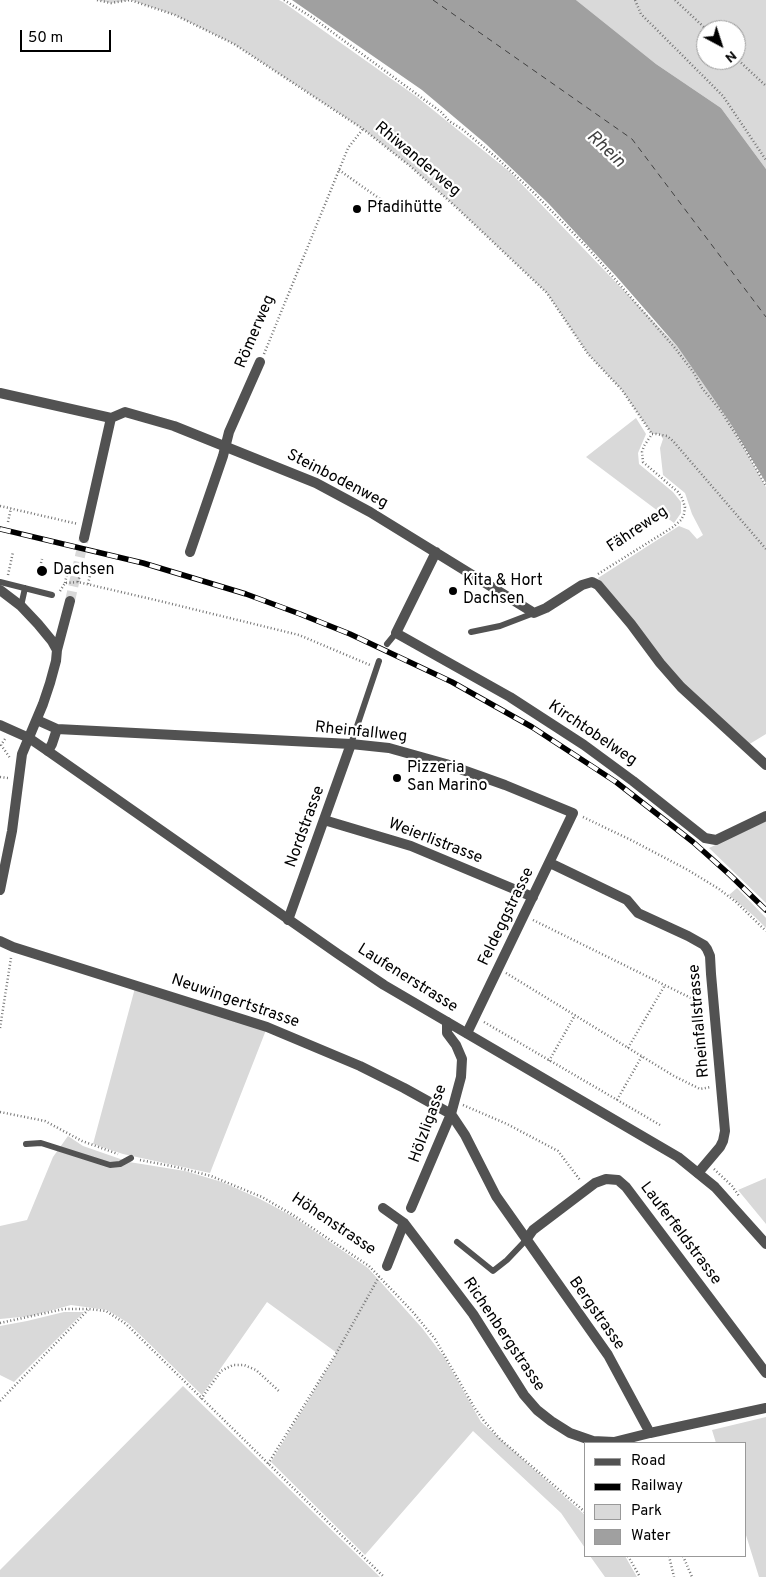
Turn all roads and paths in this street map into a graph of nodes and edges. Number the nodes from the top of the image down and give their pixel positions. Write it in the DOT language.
graph roads {
  1 [pos="97,0"];
  2 [pos="284,0"];
  3 [pos="635,0"];
  4 [pos="675,0"];
  5 [pos="696,20"];
  6 [pos="746,67"];
  7 [pos="766,86"];
  8 [pos="363,130"];
  9 [pos="766,160"];
  10 [pos="339,170"];
  11 [pos="380,200"];
  12 [pos="260,362"];
  13 [pos="0,393"];
  14 [pos="112,418"];
  15 [pos="652,434"];
  16 [pos="225,446"];
  17 [pos="766,486"];
  18 [pos="0,507"];
  19 [pos="10,508"];
  20 [pos="8,522"];
  21 [pos="87,526"];
  22 [pos="84,538"];
  23 [pos="766,549"];
  24 [pos="14,552"];
  25 [pos="190,552"];
  26 [pos="436,552"];
  27 [pos="42,559"];
  28 [pos="41,563"];
  29 [pos="69,565"];
  30 [pos="82,568"];
  31 [pos="91,571"];
  32 [pos="78,582"];
  33 [pos="592,582"];
  34 [pos="65,583"];
  35 [pos="88,584"];
  36 [pos="2,585"];
  37 [pos="25,588"];
  38 [pos="52,595"];
  39 [pos="70,601"];
  40 [pos="21,606"];
  41 [pos="534,613"];
  42 [pos="471,632"];
  43 [pos="396,633"];
  44 [pos="387,644"];
  45 [pos="57,650"];
  46 [pos="378,665"];
  47 [pos="37,720"];
  48 [pos="0,725"];
  49 [pos="57,729"];
  50 [pos="11,730"];
  51 [pos="28,738"];
  52 [pos="351,744"];
  53 [pos="48,751"];
  54 [pos="11,763"];
  55 [pos="766,765"];
  56 [pos="10,775"];
  57 [pos="0,777"];
  58 [pos="573,813"];
  59 [pos="766,816"];
  60 [pos="324,820"];
  61 [pos="550,863"];
  62 [pos="0,890"];
  63 [pos="533,897"];
  64 [pos="524,915"];
  65 [pos="288,920"];
  66 [pos="766,931"];
  67 [pos="0,941"];
  68 [pos="13,947"];
  69 [pos="498,969"];
  70 [pos="665,985"];
  71 [pos="713,1009"];
  72 [pos="576,1016"];
  73 [pos="475,1017"];
  74 [pos="447,1022"];
  75 [pos="0,1028"];
  76 [pos="468,1034"];
  77 [pos="628,1048"];
  78 [pos="642,1056"];
  79 [pos="549,1060"];
  80 [pos="720,1086"];
  81 [pos="617,1100"];
  82 [pos="455,1101"];
  83 [pos="0,1112"];
  84 [pos="452,1114"];
  85 [pos="660,1125"];
  86 [pos="26,1144"];
  87 [pos="130,1158"];
  88 [pos="698,1173"];
  89 [pos="586,1190"];
  90 [pos="383,1208"];
  91 [pos="411,1208"];
  92 [pos="404,1223"];
  93 [pos="526,1240"];
  94 [pos="457,1242"];
  95 [pos="766,1244"];
  96 [pos="386,1266"];
  97 [pos="379,1276"];
  98 [pos="89,1308"];
  99 [pos="0,1323"];
  100 [pos="766,1373"];
  101 [pos="280,1392"];
  102 [pos="201,1399"];
  103 [pos="0,1401"];
  104 [pos="766,1408"];
  105 [pos="650,1433"];
  106 [pos="268,1464"];
  107 [pos="584,1511"];
  108 [pos="629,1557"];
  109 [pos="669,1557"];
  110 [pos="683,1557"];
  111 [pos="384,1577"];
  112 [pos="640,1577"];
  113 [pos="674,1577"];
  114 [pos="692,1577"];
  1 -- 8 [label="path, Rhiwanderweg"];
  2 -- 17 [label="path"];
  3 -- 9 [label="path"];
  4 -- 5 [label="path"];
  6 -- 7 [label="path"];
  8 -- 10 [label="path, Römerweg"];
  8 -- 15 [label="path, Rhiwanderweg"];
  10 -- 11 [label="path"];
  10 -- 12 [label="path, Römerweg"];
  12 -- 16 [label="street, Römerweg"];
  13 -- 14 [label="street"];
  14 -- 16 [label="street, Steinbodenweg"];
  14 -- 21 [label="street"];
  15 -- 23 [label="path"];
  15 -- 33 [label="path, Fähreweg"];
  16 -- 25 [label="street, Römerweg"];
  16 -- 26 [label="street, Steinbodenweg"];
  18 -- 19 [label="path"];
  19 -- 20 [label="path"];
  19 -- 21 [label="path"];
  21 -- 22 [label="street"];
  24 -- 36 [label="path"];
  26 -- 41 [label="street, Steinbodenweg"];
  26 -- 43 [label="street"];
  27 -- 28 [label="path"];
  29 -- 34 [label="path"];
  30 -- 32 [label="path"];
  31 -- 35 [label="path"];
  32 -- 34 [label="path"];
  32 -- 35 [label="path"];
  33 -- 41 [label="street"];
  33 -- 55 [label="street"];
  34 -- 38 [label="path"];
  35 -- 46 [label="path"];
  36 -- 37 [label="lane"];
  36 -- 40 [label="street"];
  37 -- 38 [label="lane"];
  37 -- 40 [label="lane"];
  39 -- 45 [label="street"];
  40 -- 45 [label="street"];
  41 -- 42 [label="lane"];
  43 -- 44 [label="lane"];
  43 -- 59 [label="street, Kirchtobelweg"];
  45 -- 47 [label="street"];
  46 -- 52 [label="lane"];
  47 -- 49 [label="street, Rheinfallweg"];
  47 -- 51 [label="street"];
  48 -- 50 [label="street, Laufenerstrasse"];
  49 -- 52 [label="street, Rheinfallweg"];
  49 -- 53 [label="street"];
  50 -- 51 [label="street, Laufenerstrasse"];
  50 -- 54 [label="path"];
  51 -- 53 [label="street, Laufenerstrasse"];
  51 -- 62 [label="street"];
  52 -- 58 [label="street, Rheinfallweg"];
  52 -- 60 [label="street, Nordstrasse"];
  53 -- 65 [label="street, Laufenerstrasse"];
  56 -- 57 [label="path"];
  58 -- 61 [label="street, Feldeggstrasse"];
  58 -- 66 [label="path"];
  60 -- 63 [label="street, Weierlistrasse"];
  60 -- 65 [label="street, Nordstrasse"];
  61 -- 63 [label="street, Feldeggstrasse"];
  61 -- 71 [label="street, Rheinfallstrasse"];
  63 -- 64 [label="street, Feldeggstrasse"];
  64 -- 69 [label="street, Feldeggstrasse"];
  64 -- 70 [label="path"];
  65 -- 74 [label="street, Laufenerstrasse"];
  67 -- 68 [label="street, Neuwingertstrasse"];
  68 -- 75 [label="path"];
  68 -- 84 [label="street, Neuwingertstrasse"];
  69 -- 72 [label="path"];
  69 -- 73 [label="street, Feldeggstrasse"];
  70 -- 71 [label="path"];
  70 -- 77 [label="path"];
  71 -- 80 [label="street, Rheinfallstrasse"];
  72 -- 77 [label="path"];
  72 -- 79 [label="path"];
  73 -- 76 [label="street, Feldeggstrasse"];
  73 -- 79 [label="path"];
  74 -- 76 [label="street, Laufenerstrasse"];
  74 -- 82 [label="street, Hölzligasse"];
  76 -- 88 [label="street, Laufenerstrasse"];
  77 -- 78 [label="path"];
  78 -- 80 [label="path"];
  78 -- 81 [label="path"];
  79 -- 81 [label="path"];
  80 -- 88 [label="street, Rheinfallstrasse"];
  81 -- 85 [label="path"];
  82 -- 84 [label="street, Hölzligasse"];
  82 -- 89 [label="path"];
  83 -- 87 [label="path, Höhenstrasse"];
  84 -- 91 [label="street, Hölzligasse"];
  84 -- 93 [label="street, Bergstrasse"];
  86 -- 87 [label="lane"];
  87 -- 97 [label="path, Höhenstrasse"];
  88 -- 95 [label="street, Laufenerstrasse"];
  89 -- 93 [label="street, Lauferfeldstrasse"];
  89 -- 100 [label="street, Lauferfeldstrasse"];
  90 -- 92 [label="street, Richenbergstrasse"];
  92 -- 96 [label="street"];
  92 -- 105 [label="street, Richenbergstrasse"];
  93 -- 94 [label="lane"];
  93 -- 105 [label="street, Bergstrasse"];
  97 -- 106 [label="path"];
  97 -- 107 [label="path, Höhenstrasse"];
  98 -- 99 [label="path"];
  98 -- 102 [label="path"];
  98 -- 103 [label="path"];
  101 -- 102 [label="path"];
  102 -- 106 [label="path"];
  104 -- 105 [label="street"];
  106 -- 111 [label="path"];
  108 -- 112 [label="path"];
  109 -- 113 [label="path"];
  110 -- 114 [label="path"];
}
